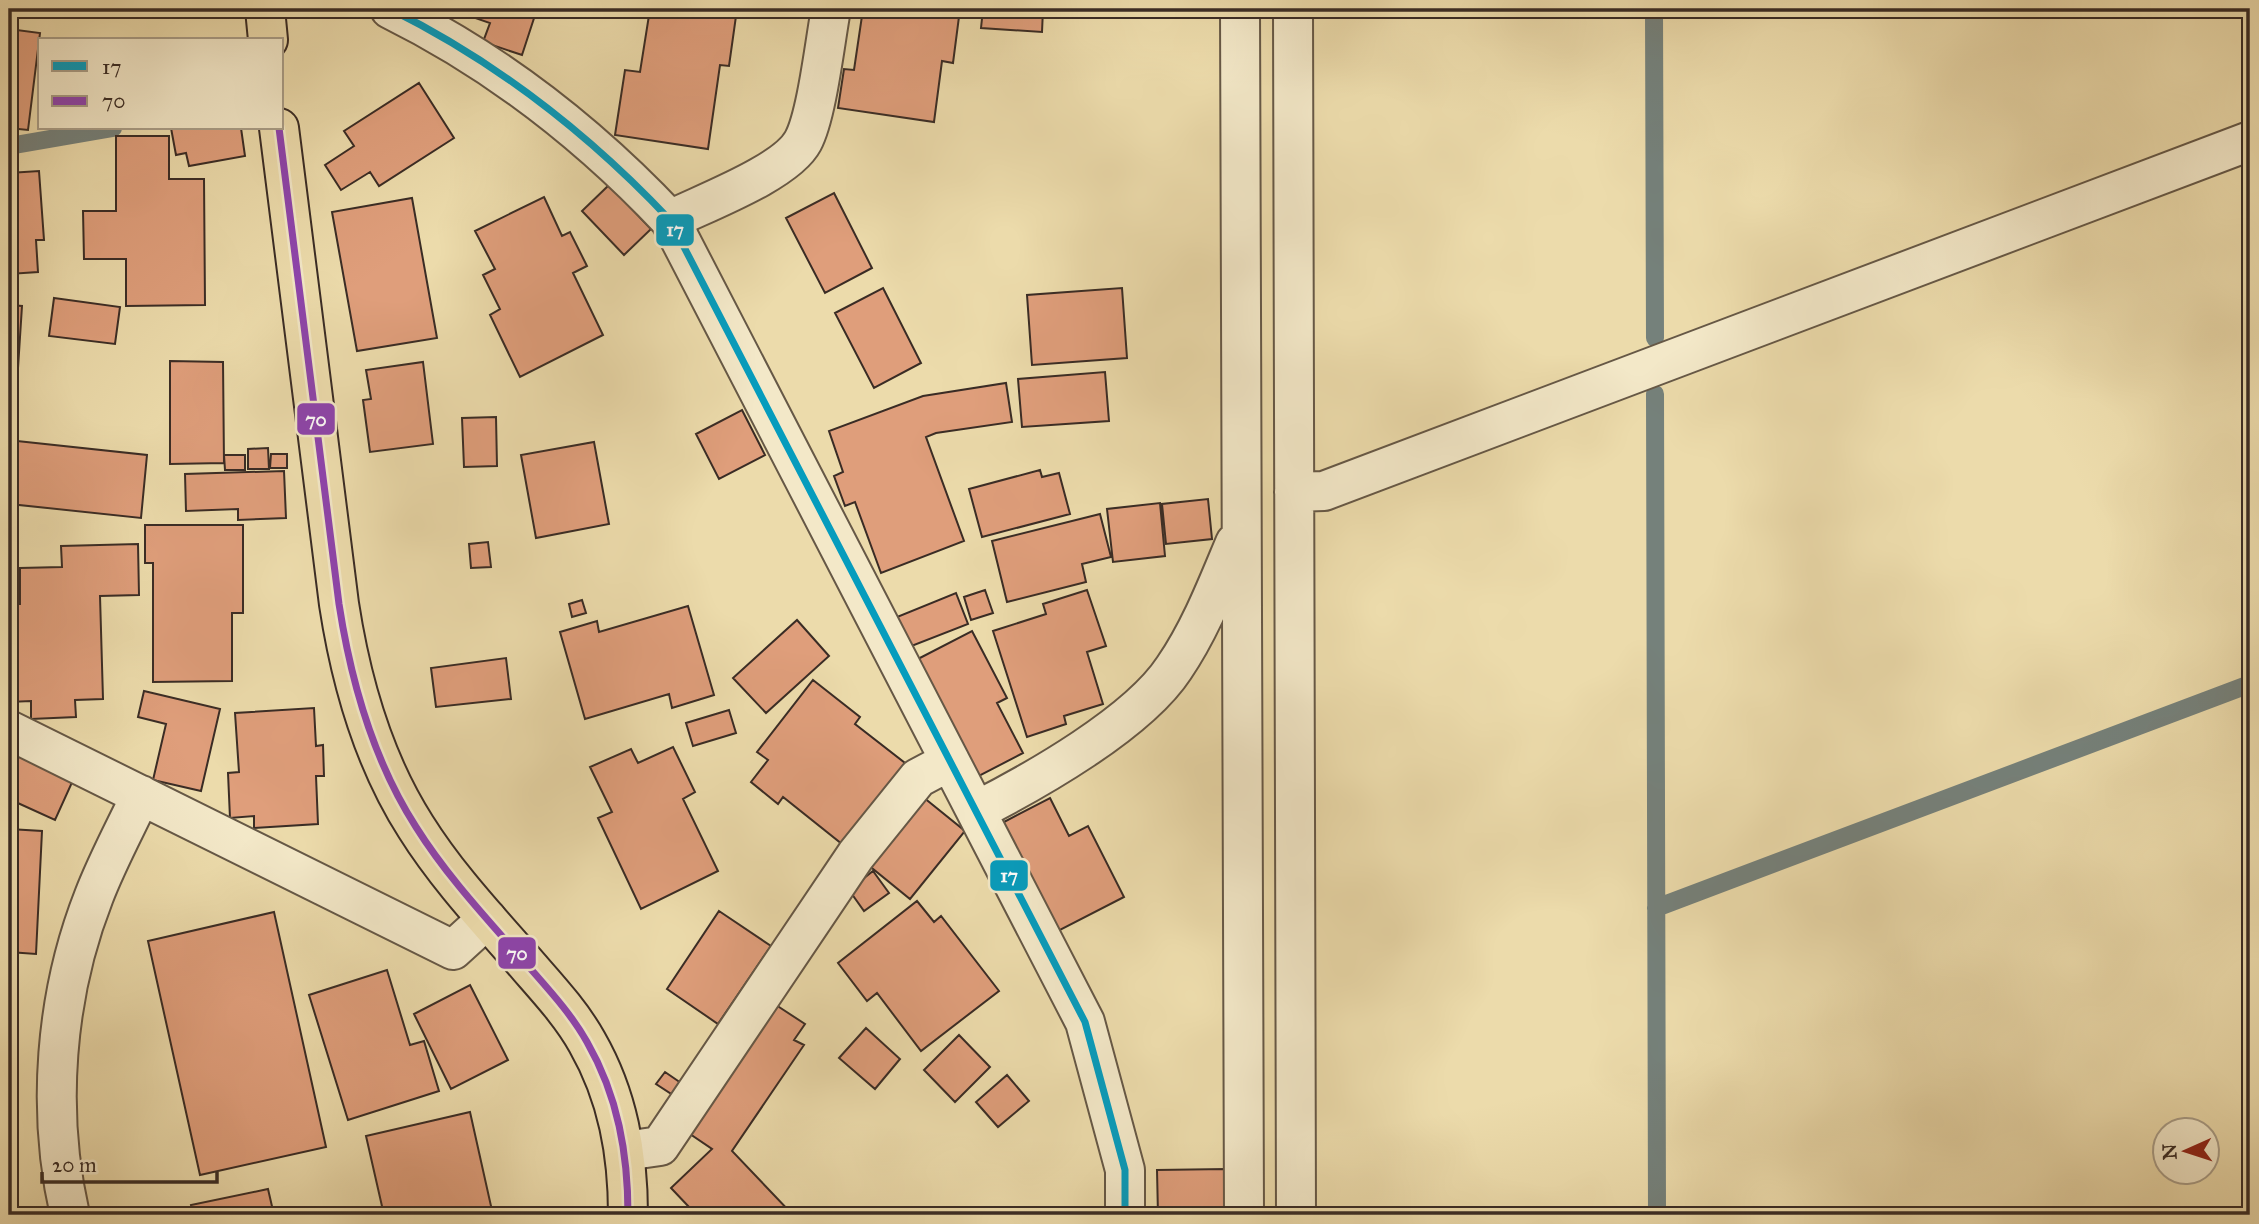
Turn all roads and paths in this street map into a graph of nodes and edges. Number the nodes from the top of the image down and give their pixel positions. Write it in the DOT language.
graph roads {
  1 [pos="265,9"];
  2 [pos="390,9"];
  3 [pos="831,9"];
  4 [pos="1240,9"];
  5 [pos="1293,9"];
  6 [pos="268,38"];
  7 [pos="279,130"];
  8 [pos="2250,142"];
  9 [pos="670,220"];
  10 [pos="1294,492"];
  11 [pos="1294,529"];
  12 [pos="1241,530"];
  13 [pos="9,730"];
  14 [pos="950,761"];
  15 [pos="141,795"];
  16 [pos="976,811"];
  17 [pos="487,919"];
  18 [pos="625,1152"];
  19 [pos="71,1215"];
  20 [pos="628,1215"];
  21 [pos="1125,1215"];
  22 [pos="1244,1215"];
  23 [pos="1296,1215"];
  1 -- 6 [label="main road"];
  2 -- 9 [label="street"];
  3 -- 9 [label="street"];
  4 -- 12 [label="street"];
  5 -- 10 [label="street"];
  7 -- 17 [label="main road"];
  8 -- 10 [label="street"];
  9 -- 14 [label="street"];
  10 -- 11 [label="street"];
  11 -- 12 [label="street"];
  11 -- 23 [label="street"];
  12 -- 16 [label="street"];
  12 -- 22 [label="street"];
  13 -- 15 [label="street"];
  14 -- 16 [label="street"];
  14 -- 18 [label="street"];
  15 -- 17 [label="street"];
  15 -- 19 [label="street"];
  16 -- 21 [label="street"];
  17 -- 18 [label="main road"];
  18 -- 20 [label="main road"];
}
